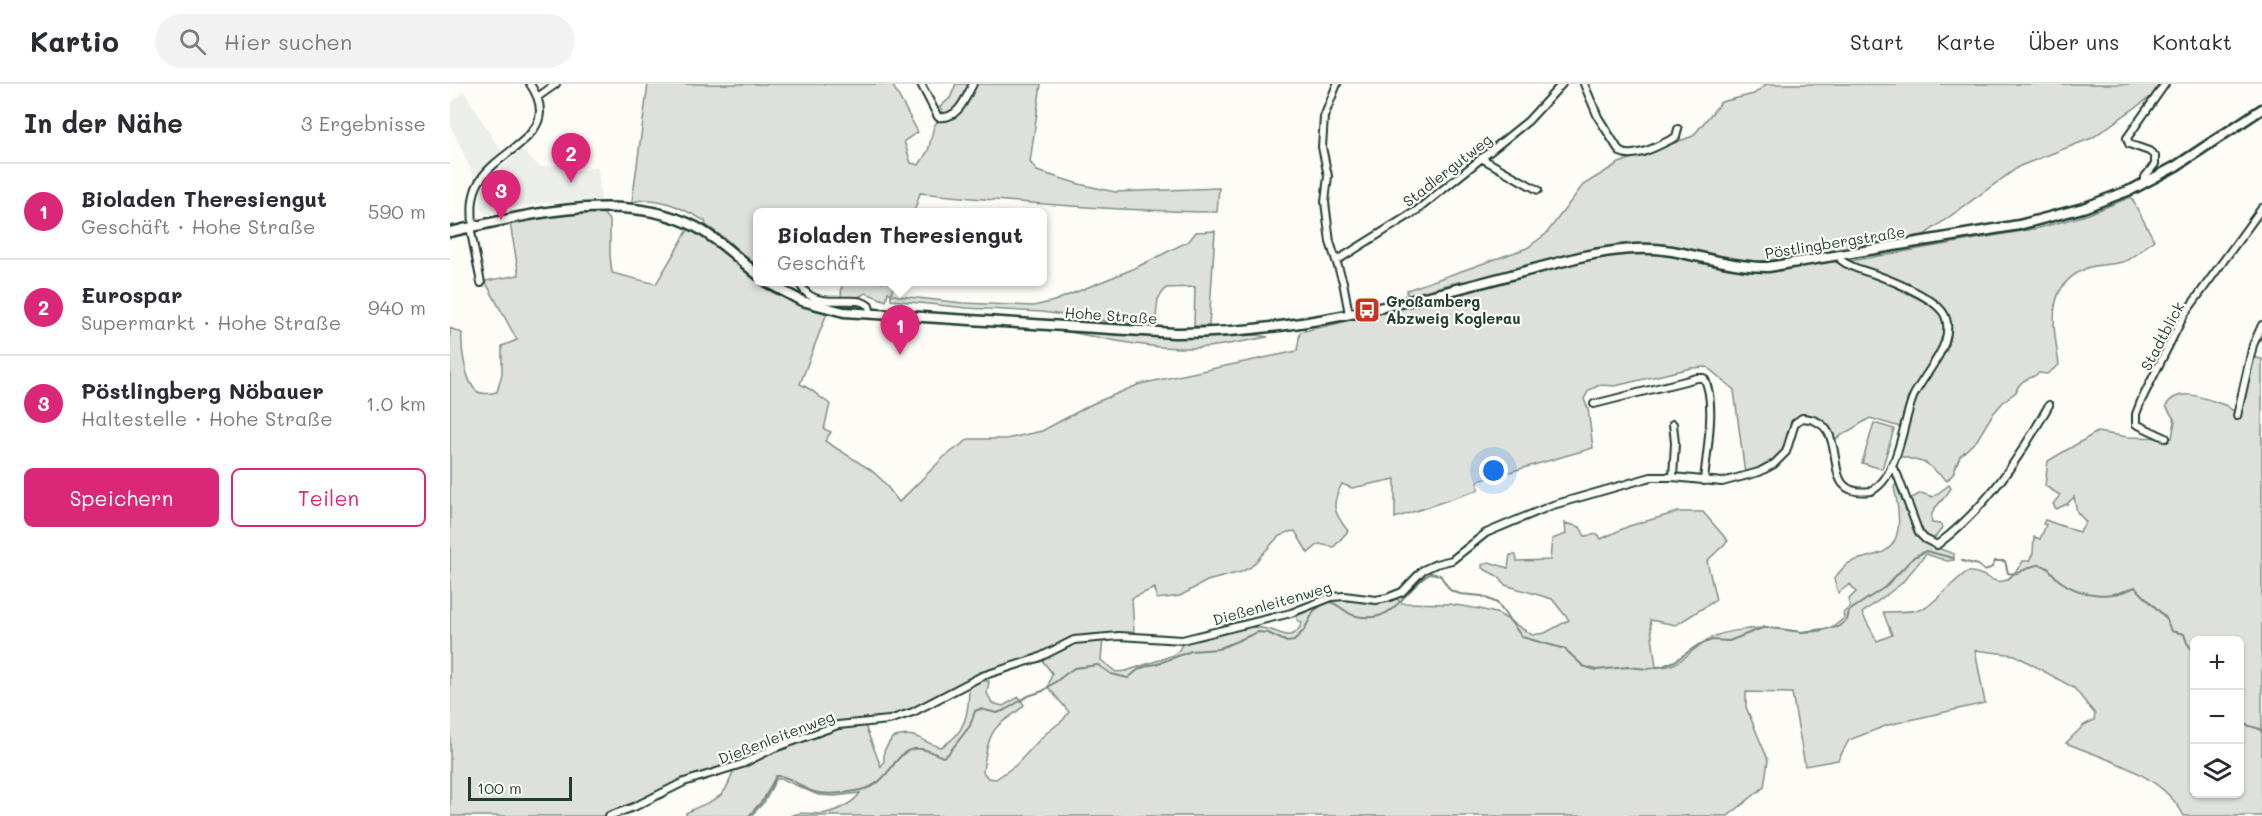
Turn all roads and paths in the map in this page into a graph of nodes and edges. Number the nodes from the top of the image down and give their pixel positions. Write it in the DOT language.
graph roads {
  1 [pos="531,84"];
  2 [pos="556,84"];
  3 [pos="921,84"];
  4 [pos="973,84"];
  5 [pos="1337,84"];
  6 [pos="1562,84"];
  7 [pos="1584,84"];
  8 [pos="2165,84"];
  9 [pos="539,96"];
  10 [pos="2262,109"];
  11 [pos="1678,129"];
  12 [pos="1481,158"];
  13 [pos="2145,183"];
  14 [pos="1538,190"];
  15 [pos="2262,208"];
  16 [pos="472,227"];
  17 [pos="450,232"];
  18 [pos="1840,256"];
  19 [pos="1336,261"];
  20 [pos="753,271"];
  21 [pos="481,283"];
  22 [pos="772,286"];
  23 [pos="801,286"];
  24 [pos="871,314"];
  25 [pos="1349,314"];
  26 [pos="2262,325"];
  27 [pos="1594,404"];
  28 [pos="2049,405"];
  29 [pos="2237,416"];
  30 [pos="1673,424"];
  31 [pos="2166,438"];
  32 [pos="1892,466"];
  33 [pos="1673,477"];
  34 [pos="1704,481"];
  35 [pos="609,816"];
  1 -- 9 [label="street"];
  2 -- 9 [label="street"];
  3 -- 4 [label="street"];
  5 -- 19 [label="street"];
  6 -- 12 [label="street, Stadlergutweg"];
  7 -- 11 [label="street"];
  8 -- 13 [label="street"];
  9 -- 16 [label="street"];
  10 -- 13 [label="main road, Pöstlingbergstraße"];
  12 -- 14 [label="street"];
  12 -- 19 [label="street, Stadlergutweg"];
  13 -- 18 [label="main road, Pöstlingbergstraße"];
  15 -- 31 [label="street, Stadtblick"];
  16 -- 17 [label="main road"];
  16 -- 20 [label="main road"];
  16 -- 21 [label="street"];
  18 -- 25 [label="main road, Pöstlingbergstraße"];
  18 -- 32 [label="street, Dießenleitenweg"];
  19 -- 25 [label="street"];
  22 -- 24 [label="main road, Hohe Straße"];
  23 -- 24 [label="street, Hohe Straße"];
  24 -- 25 [label="main road, Hohe Straße"];
  26 -- 29 [label="street"];
  27 -- 34 [label="street"];
  28 -- 32 [label="street"];
  30 -- 33 [label="street"];
  32 -- 34 [label="street, Dießenleitenweg"];
  33 -- 34 [label="street, Dießenleitenweg"];
  33 -- 35 [label="street, Dießenleitenweg"];
}
